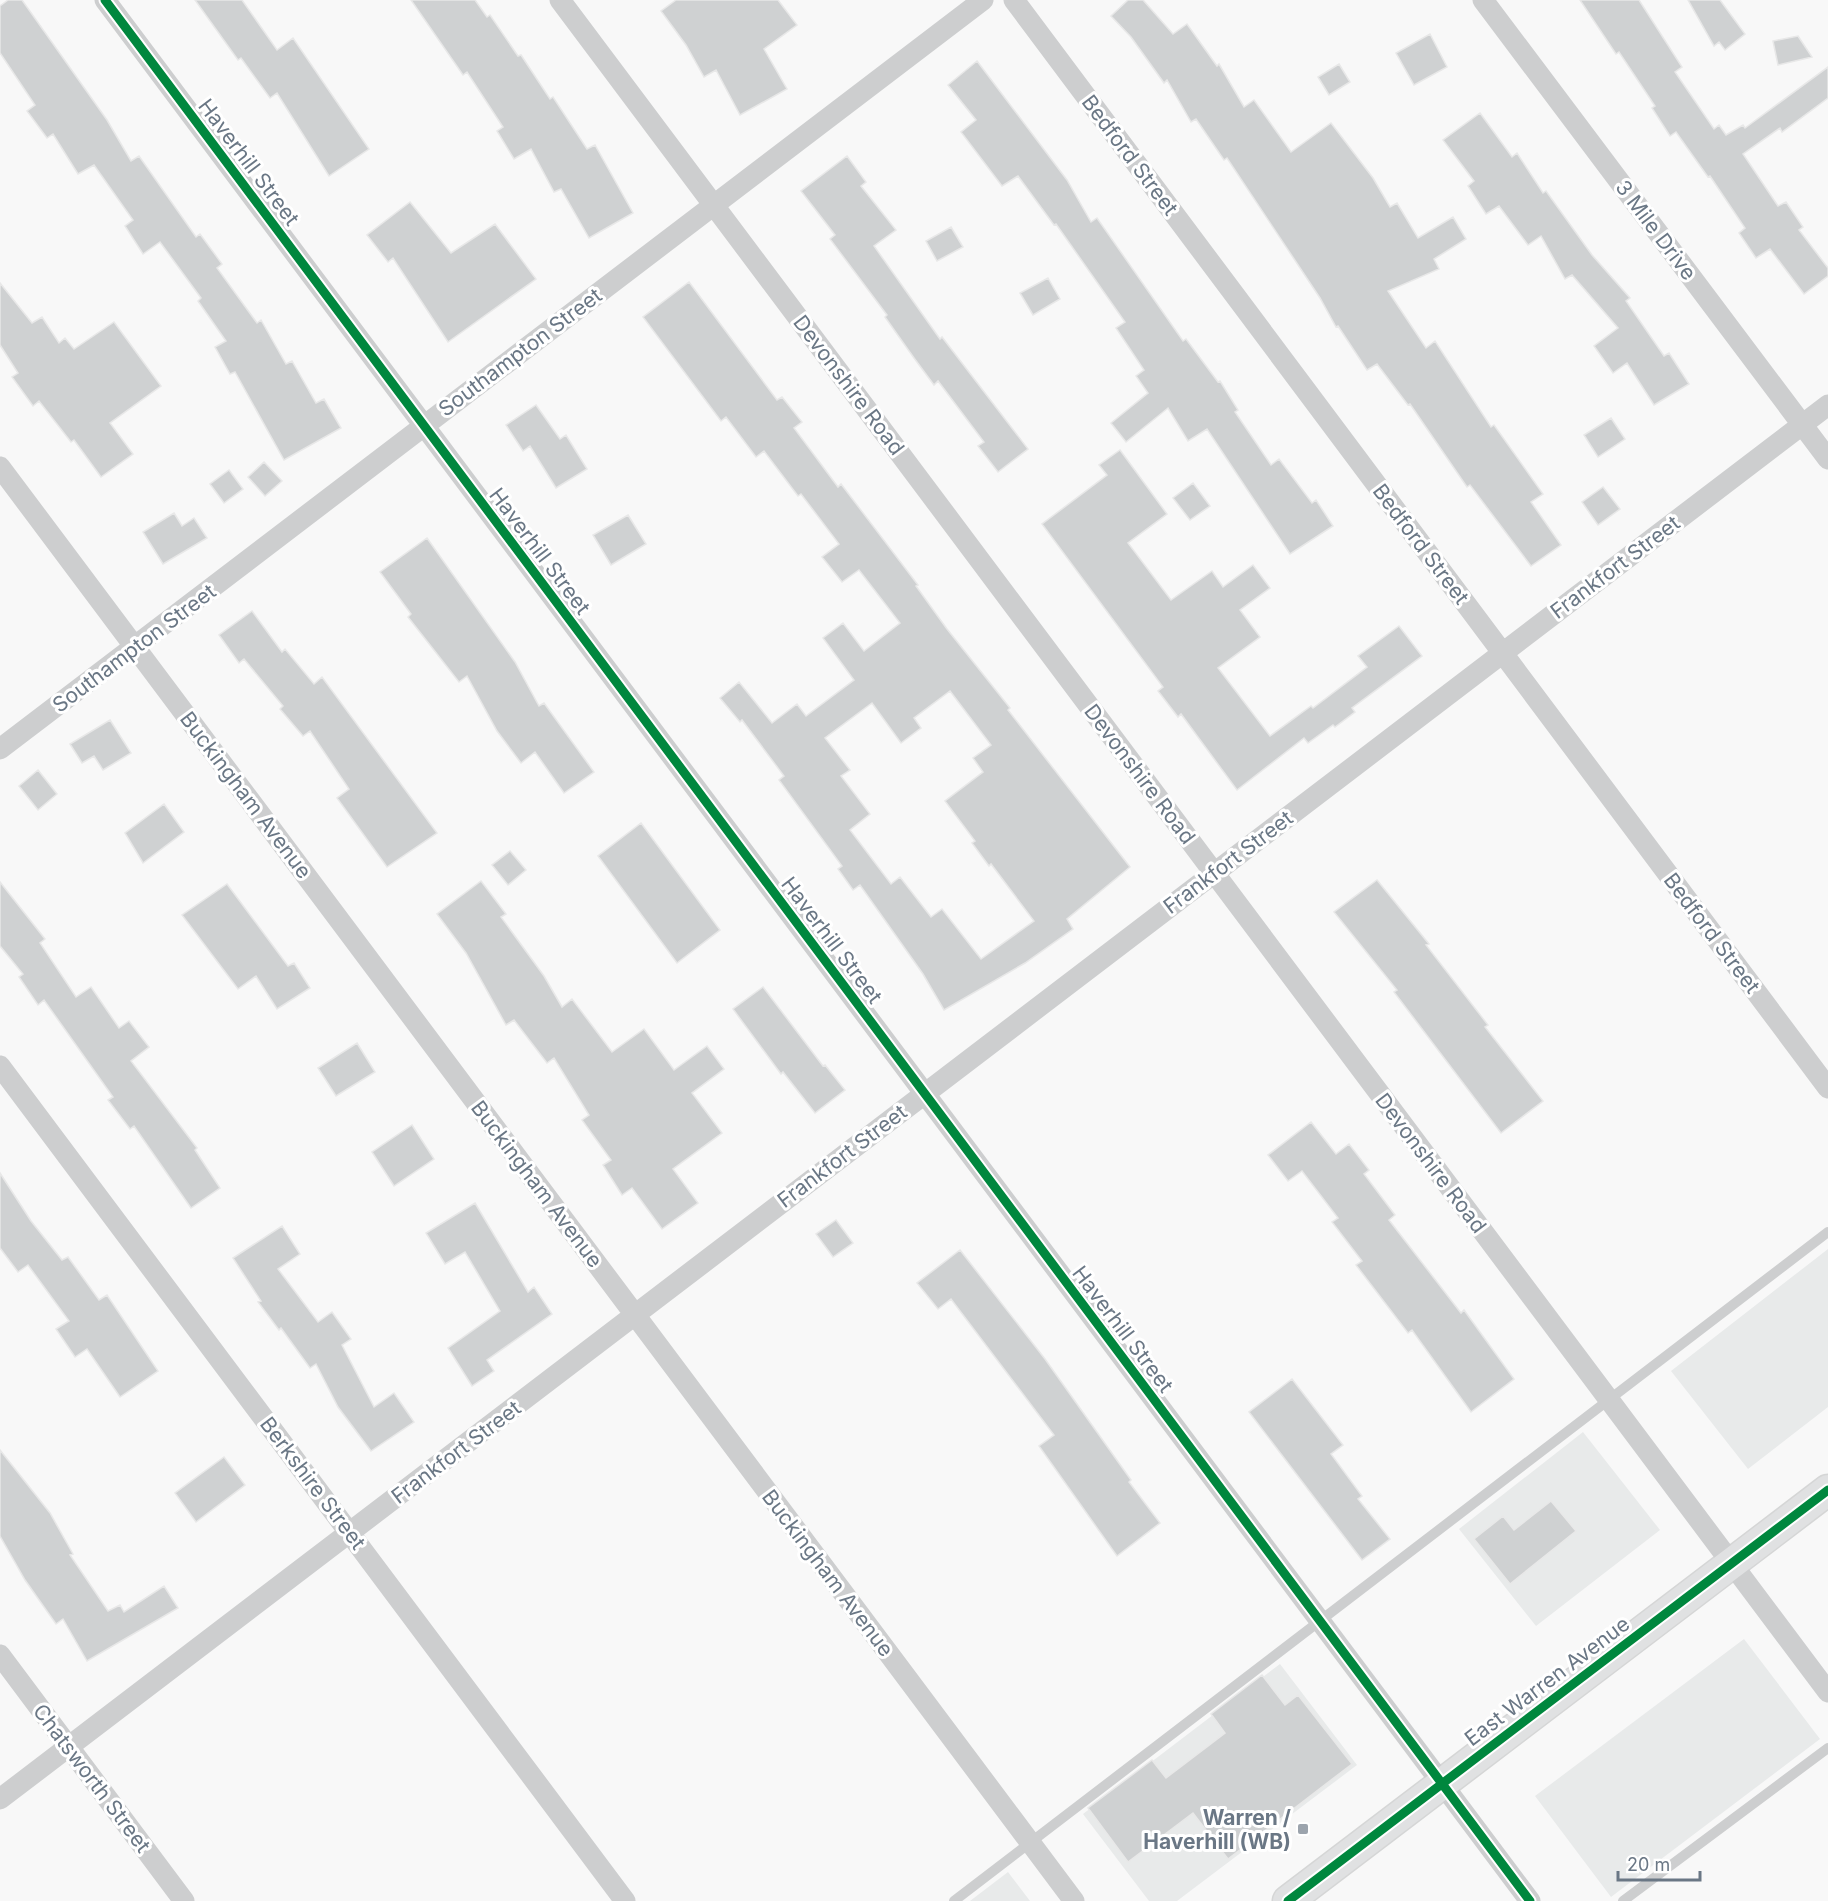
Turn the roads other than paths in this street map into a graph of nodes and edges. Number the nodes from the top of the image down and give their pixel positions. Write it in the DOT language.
graph roads {
  1 [pos="105,0"];
  2 [pos="560,0"];
  3 [pos="983,0"];
  4 [pos="1014,0"];
  5 [pos="1484,0"];
  6 [pos="713,204"];
  7 [pos="1828,405"];
  8 [pos="1802,425"];
  9 [pos="424,426"];
  10 [pos="1828,459"];
  11 [pos="0,467"];
  12 [pos="135,647"];
  13 [pos="1503,652"];
  14 [pos="0,749"];
  15 [pos="1214,873"];
  16 [pos="0,1066"];
  17 [pos="1828,1088"];
  18 [pos="924,1093"];
  19 [pos="1828,1232"];
  20 [pos="635,1315"];
  21 [pos="1610,1401"];
  22 [pos="1828,1490"];
  23 [pos="350,1532"];
  24 [pos="1732,1564"];
  25 [pos="1321,1623"];
  26 [pos="0,1655"];
  27 [pos="1828,1692"];
  28 [pos="69,1747"];
  29 [pos="1828,1748"];
  30 [pos="1441,1784"];
  31 [pos="0,1799"];
  32 [pos="1031,1844"];
  33 [pos="184,1901"];
  34 [pos="625,1901"];
  35 [pos="954,1901"];
  36 [pos="1074,1901"];
  37 [pos="1288,1901"];
  38 [pos="1530,1901"];
  39 [pos="1623,1901"];
  1 -- 9 [label="street, Haverhill Street"];
  2 -- 6 [label="street, Devonshire Road"];
  3 -- 6 [label="street, Southampton Street"];
  4 -- 13 [label="street, Bedford Street"];
  5 -- 8 [label="street, 3 Mile Drive"];
  6 -- 9 [label="street, Southampton Street"];
  6 -- 15 [label="street, Devonshire Road"];
  7 -- 8 [label="street, Frankfort Street"];
  8 -- 10 [label="street, 3 Mile Drive"];
  8 -- 13 [label="street, Frankfort Street"];
  9 -- 12 [label="street, Southampton Street"];
  9 -- 18 [label="street, Haverhill Street"];
  11 -- 12 [label="street, Buckingham Avenue"];
  12 -- 14 [label="street, Southampton Street"];
  12 -- 20 [label="street, Buckingham Avenue"];
  13 -- 15 [label="street, Frankfort Street"];
  13 -- 17 [label="street, Bedford Street"];
  15 -- 18 [label="street, Frankfort Street"];
  15 -- 21 [label="street, Devonshire Road"];
  16 -- 23 [label="street, Berkshire Street"];
  18 -- 20 [label="street, Frankfort Street"];
  18 -- 25 [label="street, Haverhill Street"];
  19 -- 21 [label="lane"];
  20 -- 23 [label="street, Frankfort Street"];
  20 -- 32 [label="street, Buckingham Avenue"];
  21 -- 24 [label="street, Devonshire Road"];
  21 -- 25 [label="lane"];
  22 -- 24 [label="main road, East Warren Avenue"];
  23 -- 28 [label="street, Frankfort Street"];
  23 -- 34 [label="street, Berkshire Street"];
  24 -- 27 [label="street, Devonshire Road"];
  24 -- 30 [label="main road, East Warren Avenue"];
  25 -- 30 [label="street, Haverhill Street"];
  25 -- 32 [label="lane"];
  26 -- 28 [label="street, Chatsworth Street"];
  28 -- 31 [label="street, Frankfort Street"];
  28 -- 33 [label="street, Chatsworth Street"];
  29 -- 39 [label="lane"];
  30 -- 37 [label="main road, East Warren Avenue"];
  30 -- 38 [label="street, Haverhill Street"];
  32 -- 35 [label="lane"];
  32 -- 36 [label="street, Buckingham Avenue"];
}
